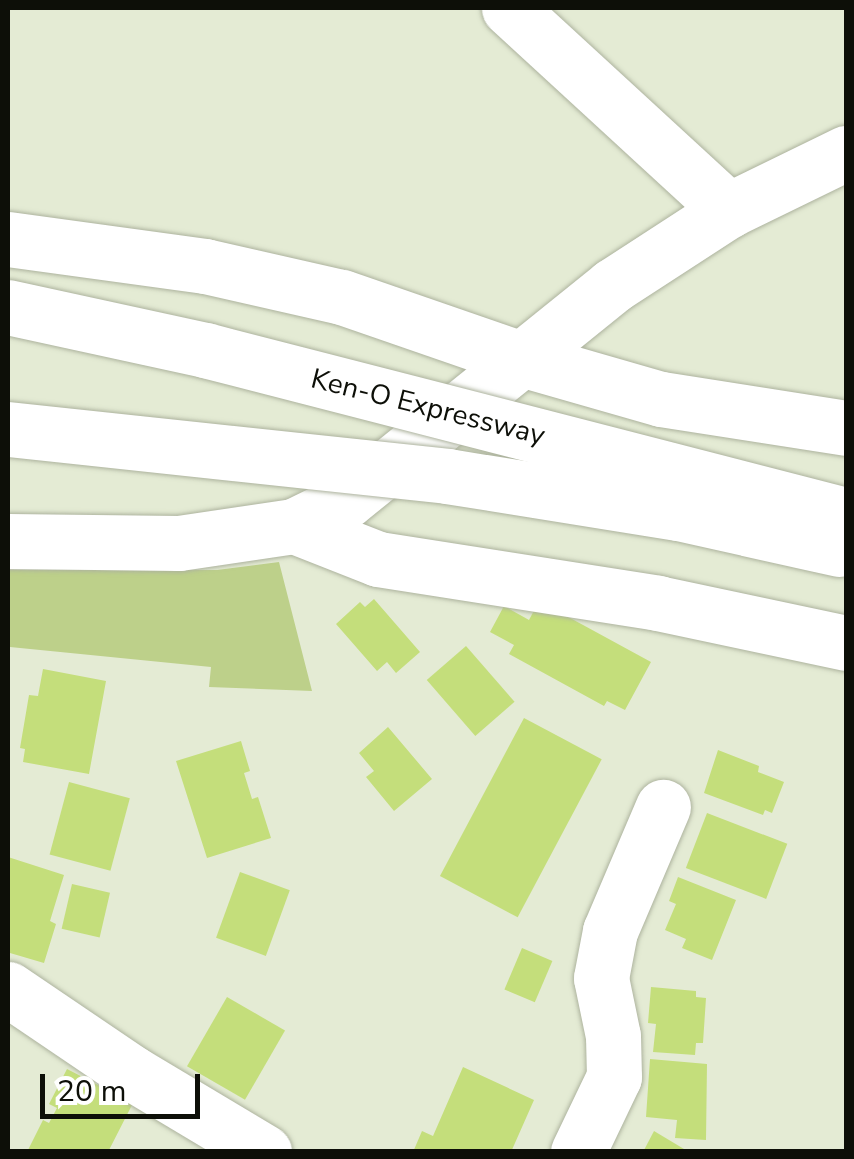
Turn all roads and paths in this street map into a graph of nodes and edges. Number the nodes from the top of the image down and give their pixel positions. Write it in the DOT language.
graph roads {
  1 [pos="509,8"];
  2 [pos="846,152"];
  3 [pos="729,210"];
  4 [pos="8,239"];
  5 [pos="8,308"];
  6 [pos="518,358"];
  7 [pos="846,428"];
  8 [pos="8,429"];
  9 [pos="846,515"];
  10 [pos="294,526"];
  11 [pos="8,542"];
  12 [pos="846,551"];
  13 [pos="846,643"];
  14 [pos="663,808"];
  15 [pos="8,989"];
  16 [pos="264,1152"];
  17 [pos="578,1152"];
  1 -- 3 [label="main road"];
  2 -- 3 [label="main road"];
  3 -- 6 [label="main road"];
  4 -- 6 [label="main road"];
  5 -- 9 [label="main road, Ken-O Expressway, bridge"];
  6 -- 7 [label="main road"];
  6 -- 10 [label="main road"];
  8 -- 12 [label="main road, Ken-O Expressway, bridge"];
  10 -- 11 [label="main road"];
  10 -- 13 [label="main road"];
  14 -- 17 [label="main road"];
  15 -- 16 [label="main road"];
}
